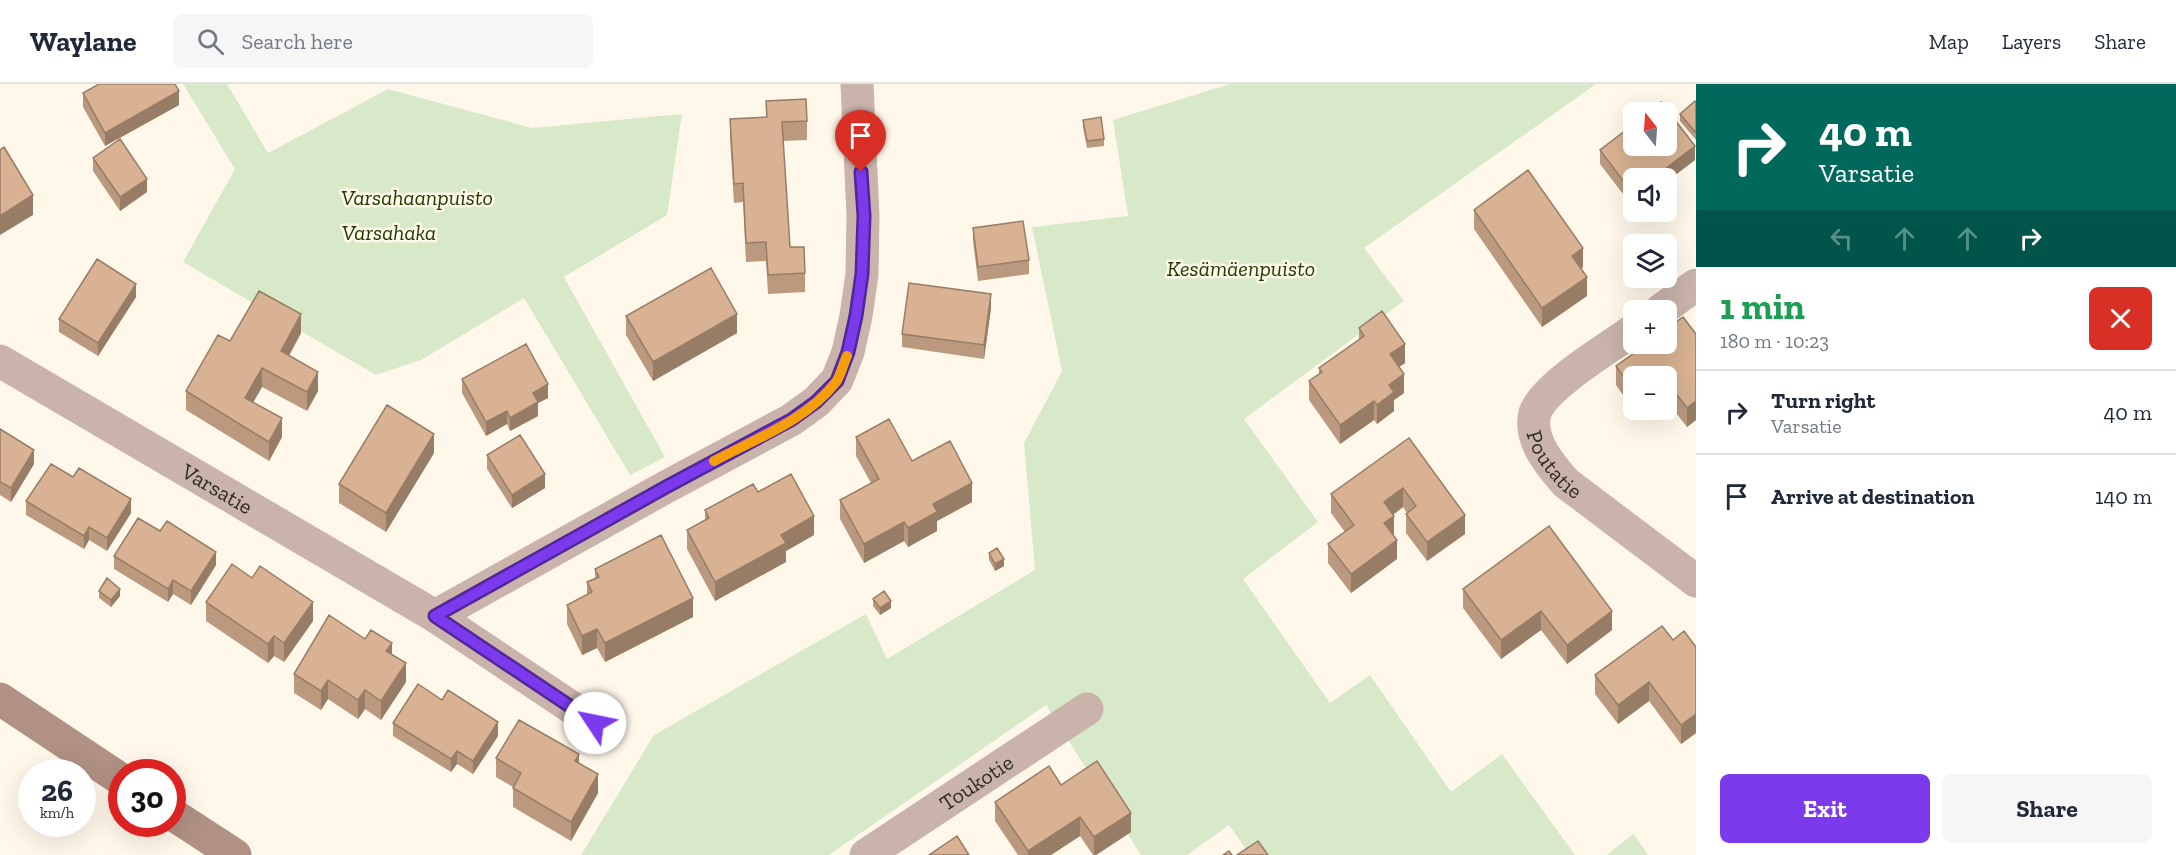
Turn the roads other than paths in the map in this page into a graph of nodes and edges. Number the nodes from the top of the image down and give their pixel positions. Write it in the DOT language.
graph roads {
  1 [pos="857,84"];
  2 [pos="1696,285"];
  3 [pos="1675,300"];
  4 [pos="1623,338"];
  5 [pos="0,361"];
  6 [pos="1696,581"];
  7 [pos="435,616"];
  8 [pos="0,699"];
  9 [pos="1087,709"];
  10 [pos="595,723"];
  11 [pos="108,771"];
  12 [pos="186,823"];
  13 [pos="235,855"];
  14 [pos="866,855"];
  1 -- 7 [label="street"];
  2 -- 3 [label="street"];
  4 -- 6 [label="street, Poutatie"];
  5 -- 7 [label="street, Varsatie"];
  7 -- 10 [label="street, Varsatie"];
  8 -- 11 [label="street"];
  9 -- 14 [label="street, Toukotie"];
  12 -- 13 [label="street"];
}
